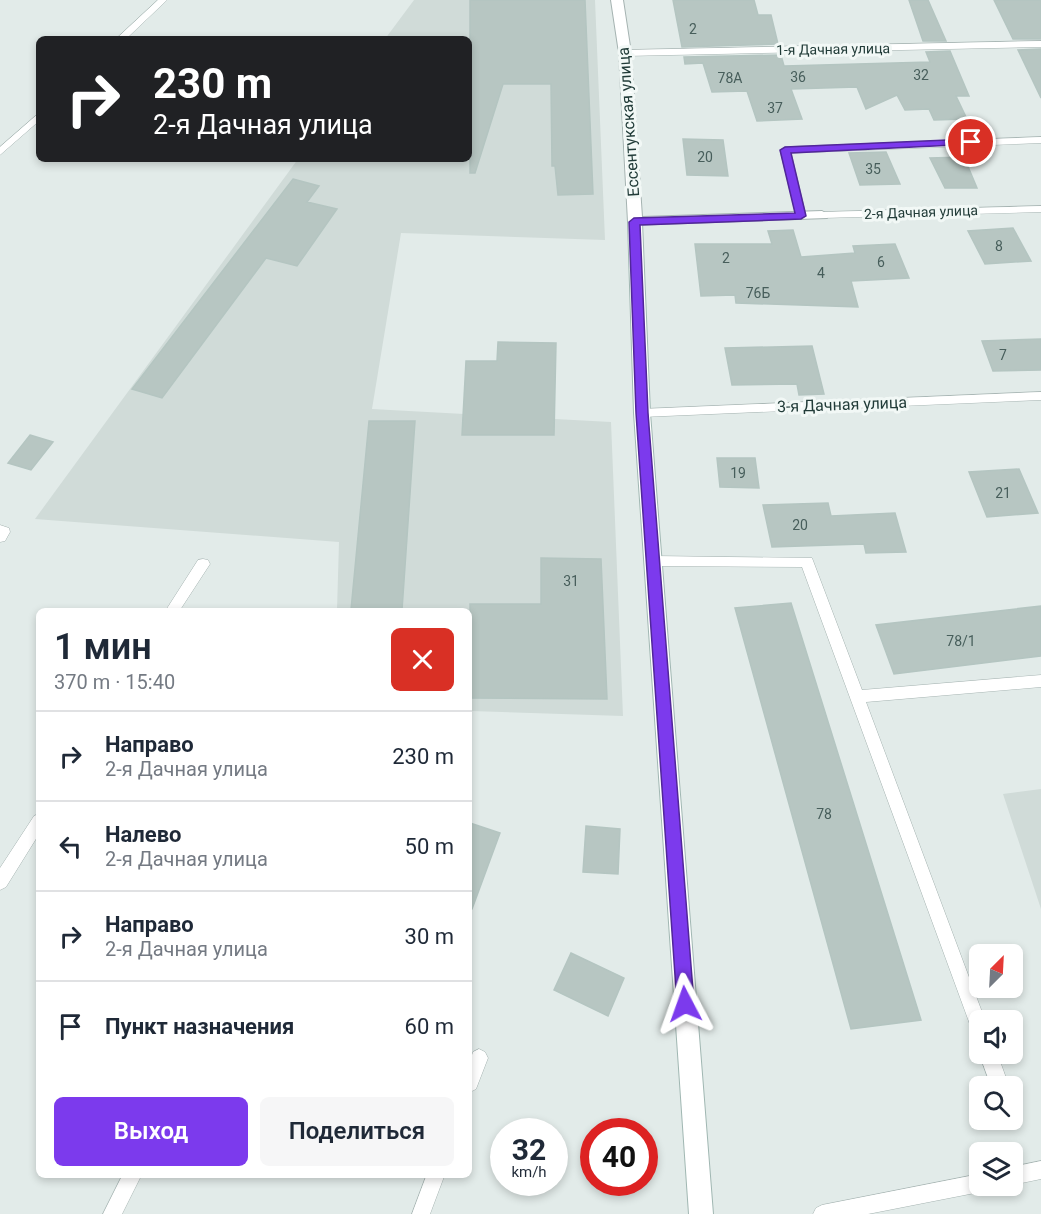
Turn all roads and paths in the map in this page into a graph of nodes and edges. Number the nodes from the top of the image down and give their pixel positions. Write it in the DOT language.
graph roads {
  1 [pos="162,0"];
  2 [pos="617,0"];
  3 [pos="124,36"];
  4 [pos="1041,44"];
  5 [pos="625,53"];
  6 [pos="36,119"];
  7 [pos="1041,140"];
  8 [pos="0,152"];
  9 [pos="1041,209"];
  10 [pos="822,215"];
  11 [pos="801,216"];
  12 [pos="634,222"];
  13 [pos="1041,396"];
  14 [pos="642,413"];
  15 [pos="0,530"];
  16 [pos="0,537"];
  17 [pos="653,561"];
  18 [pos="203,564"];
  19 [pos="174,608"];
  20 [pos="1041,681"];
  21 [pos="857,698"];
  22 [pos="36,826"];
  23 [pos="0,882"];
  24 [pos="973,1010"];
  25 [pos="479,1058"];
  26 [pos="472,1077"];
  27 [pos="1041,1170"];
  28 [pos="1023,1174"];
  29 [pos="131,1178"];
  30 [pos="434,1178"];
  31 [pos="969,1185"];
  32 [pos="112,1214"];
  33 [pos="421,1214"];
  34 [pos="701,1214"];
  35 [pos="822,1214"];
  1 -- 3 [label="lane"];
  2 -- 5 [label="street, Ессентукская улица"];
  4 -- 5 [label="lane, 1-я Дачная улица"];
  5 -- 12 [label="street, Ессентукская улица"];
  6 -- 8 [label="lane"];
  7 -- 11 [label="lane"];
  9 -- 10 [label="lane, 2-я Дачная улица"];
  10 -- 11 [label="street, 2-я Дачная улица"];
  11 -- 12 [label="street, 2-я Дачная улица"];
  12 -- 14 [label="street, Ессентукская улица"];
  13 -- 14 [label="lane, 3-я Дачная улица"];
  14 -- 17 [label="street, Ессентукская улица"];
  15 -- 16 [label="lane"];
  17 -- 21 [label="lane"];
  17 -- 34 [label="street, Ессентукская улица"];
  18 -- 19 [label="lane"];
  20 -- 21 [label="lane"];
  21 -- 24 [label="lane"];
  22 -- 23 [label="lane"];
  25 -- 26 [label="lane"];
  27 -- 28 [label="lane"];
  29 -- 32 [label="lane"];
  30 -- 33 [label="lane"];
  31 -- 35 [label="lane"];
}
